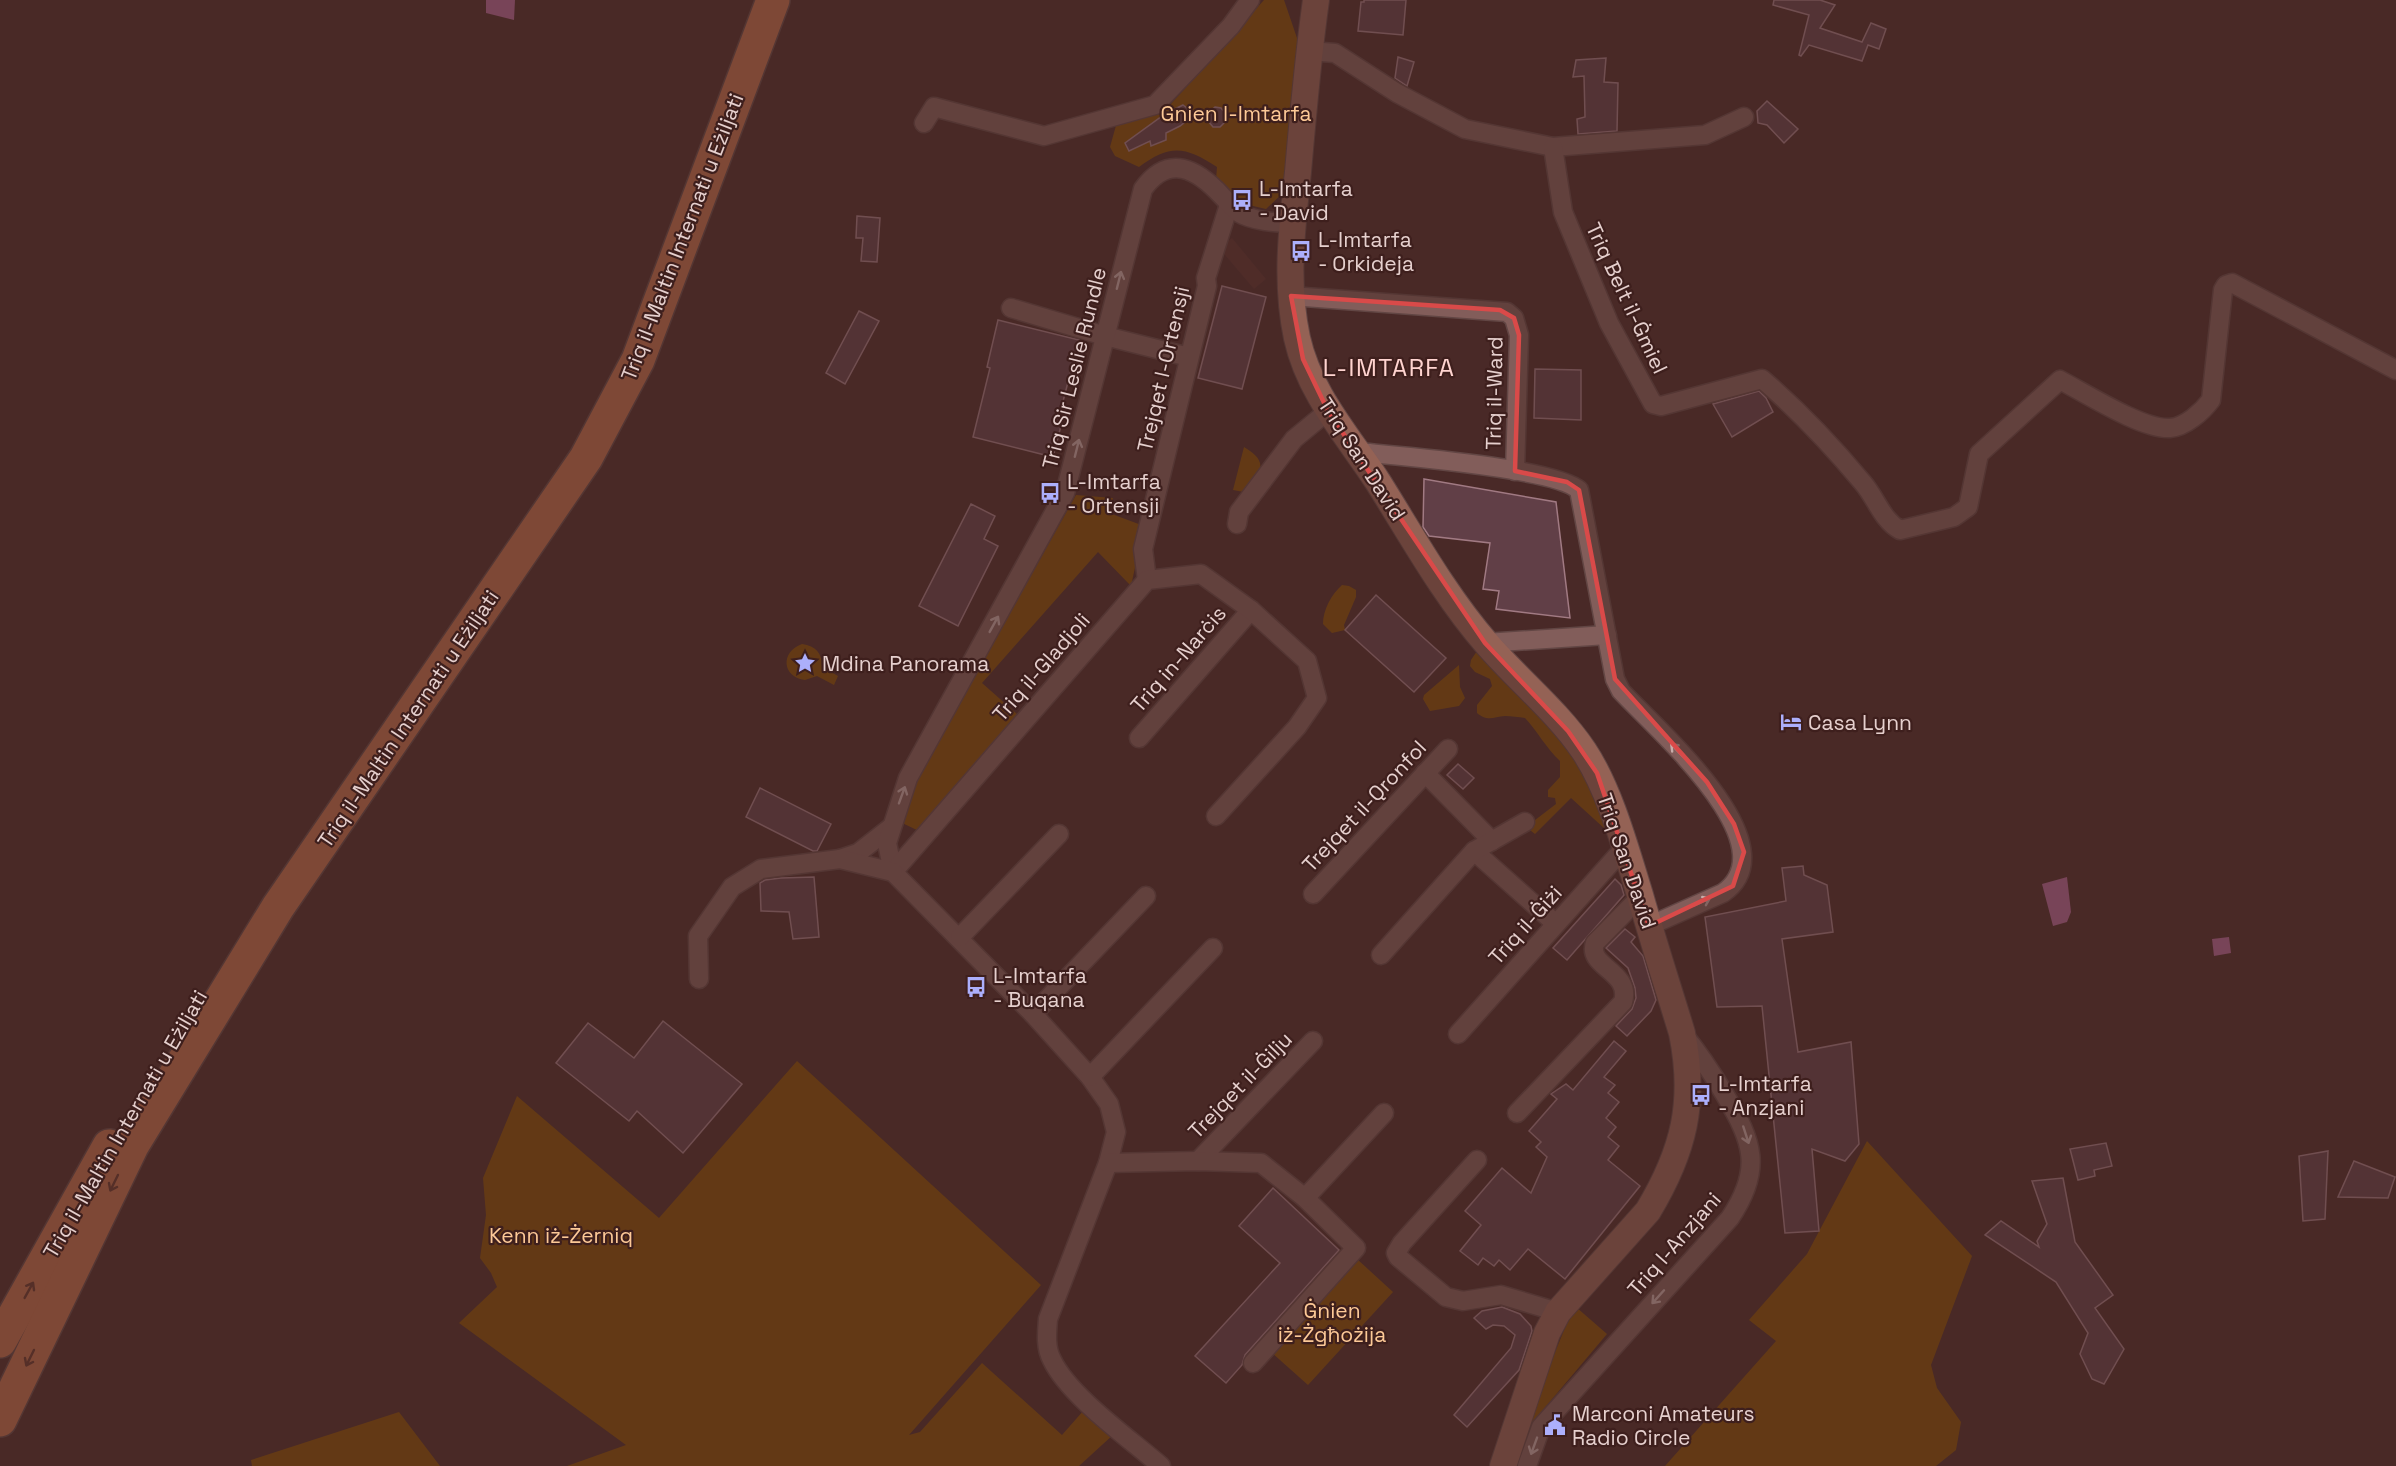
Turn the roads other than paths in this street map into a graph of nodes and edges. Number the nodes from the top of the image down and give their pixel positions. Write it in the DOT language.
graph roads {
  1 [pos="752,0"];
  2 [pos="773,0"];
  3 [pos="1250,0"];
  4 [pos="1314,2"];
  5 [pos="1309,51"];
  6 [pos="1744,117"];
  7 [pos="924,123"];
  8 [pos="1553,147"];
  9 [pos="1229,205"];
  10 [pos="1293,224"];
  11 [pos="1291,296"];
  12 [pos="1011,308"];
  13 [pos="1105,336"];
  14 [pos="1190,357"];
  15 [pos="2396,370"];
  16 [pos="1328,411"];
  17 [pos="1358,452"];
  18 [pos="1515,471"];
  19 [pos="1237,524"];
  20 [pos="1147,580"];
  21 [pos="1251,610"];
  22 [pos="1607,635"];
  23 [pos="1485,643"];
  24 [pos="1139,738"];
  25 [pos="1448,749"];
  26 [pos="1425,773"];
  27 [pos="1216,816"];
  28 [pos="1525,822"];
  29 [pos="890,828"];
  30 [pos="1059,834"];
  31 [pos="1492,841"];
  32 [pos="1625,847"];
  33 [pos="1474,851"];
  34 [pos="840,859"];
  35 [pos="893,872"];
  36 [pos="1313,894"];
  37 [pos="1146,896"];
  38 [pos="1640,897"];
  39 [pos="1556,924"];
  40 [pos="1649,926"];
  41 [pos="960,937"];
  42 [pos="1213,948"];
  43 [pos="1381,955"];
  44 [pos="699,979"];
  45 [pos="1034,1014"];
  46 [pos="1682,1033"];
  47 [pos="1458,1034"];
  48 [pos="1313,1041"];
  49 [pos="1090,1077"];
  50 [pos="1384,1113"];
  51 [pos="1517,1113"];
  52 [pos="1477,1160"];
  53 [pos="1198,1161"];
  54 [pos="1108,1163"];
  55 [pos="1305,1198"];
  56 [pos="1558,1312"];
  57 [pos="0,1341"];
  58 [pos="1253,1363"];
  59 [pos="0,1419"];
  60 [pos="1161,1466"];
  61 [pos="1503,1466"];
  62 [pos="1527,1466"];
  57 -- 1 [label="highway, Triq il-Maltin Internati u Eżiljati, one-way"];
  2 -- 59 [label="highway, Triq il-Maltin Internati u Eżiljati, one-way"];
  3 -- 7 [label="street"];
  4 -- 5 [label="street, Triq San David"];
  5 -- 8 [label="street"];
  5 -- 10 [label="street, Triq San David"];
  6 -- 8 [label="street"];
  8 -- 15 [label="street, Triq Belt il-Ġmiel"];
  9 -- 10 [label="street, Triq Sir Leslie Rundle"];
  13 -- 9 [label="street, Triq Sir Leslie Rundle, one-way"];
  9 -- 14 [label="street, Trejqet l-Ortensji"];
  10 -- 11 [label="street, Triq San David"];
  11 -- 16 [label="street, Triq San David"];
  11 -- 18 [label="street, Triq il-Ward"];
  12 -- 13 [label="street"];
  13 -- 14 [label="street"];
  29 -- 13 [label="street, Triq Sir Leslie Rundle, one-way"];
  14 -- 20 [label="street, Trejqet l-Ortensji"];
  16 -- 17 [label="street, Triq San David"];
  16 -- 19 [label="street"];
  17 -- 18 [label="street"];
  17 -- 23 [label="street, Triq San David"];
  18 -- 22 [label="street"];
  20 -- 21 [label="street"];
  20 -- 35 [label="street, Triq il-Gladjoli"];
  21 -- 24 [label="street, Triq in-Narċis"];
  21 -- 27 [label="street"];
  22 -- 23 [label="street"];
  40 -- 22 [label="street, one-way"];
  23 -- 32 [label="street, Triq San David"];
  25 -- 26 [label="street, Trejqet il-Qronfol"];
  26 -- 31 [label="street"];
  26 -- 36 [label="street, Trejqet il-Qronfol"];
  28 -- 31 [label="street"];
  29 -- 34 [label="street"];
  29 -- 35 [label="street, Triq Sir Leslie Rundle"];
  30 -- 41 [label="street"];
  31 -- 33 [label="street"];
  32 -- 38 [label="street, Triq San David"];
  32 -- 39 [label="street, Triq il-Ġiżi"];
  33 -- 39 [label="street"];
  33 -- 43 [label="street"];
  34 -- 35 [label="street"];
  34 -- 44 [label="street"];
  35 -- 41 [label="street"];
  37 -- 45 [label="street"];
  38 -- 40 [label="street, Triq San David"];
  38 -- 51 [label="street"];
  39 -- 47 [label="street, Triq il-Ġiżi"];
  40 -- 46 [label="street, Triq San David"];
  41 -- 45 [label="street"];
  42 -- 49 [label="street"];
  45 -- 49 [label="street"];
  46 -- 56 [label="street, Triq San David"];
  46 -- 62 [label="street, Triq l-Anzjani, one-way"];
  48 -- 53 [label="street, Trejqet il-Ġilju"];
  49 -- 54 [label="street"];
  50 -- 55 [label="street"];
  52 -- 56 [label="street"];
  53 -- 54 [label="street"];
  53 -- 55 [label="street"];
  54 -- 60 [label="street"];
  55 -- 58 [label="street"];
  56 -- 61 [label="street, Triq San David"];
}
